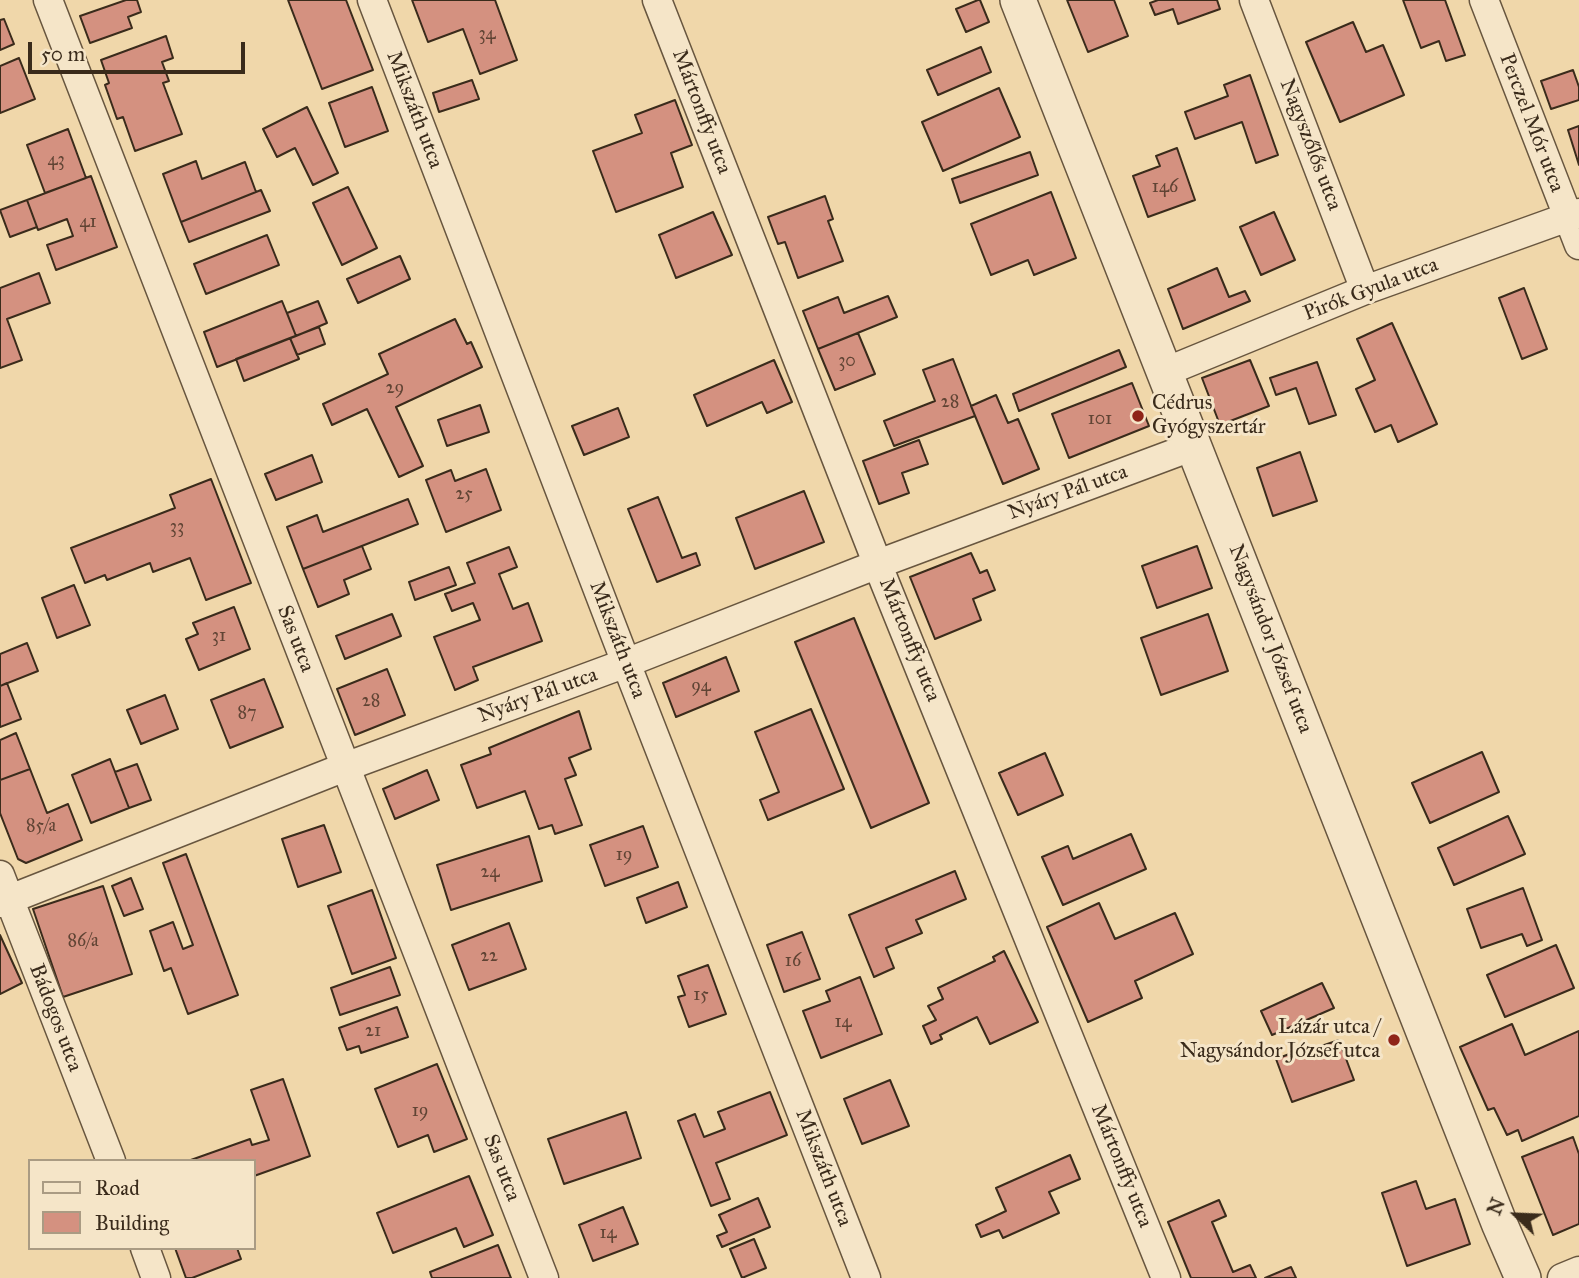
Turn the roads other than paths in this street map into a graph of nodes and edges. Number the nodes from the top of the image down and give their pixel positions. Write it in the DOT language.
graph roads {
  1 [pos="48,0"];
  2 [pos="372,0"];
  3 [pos="657,0"];
  4 [pos="1018,0"];
  5 [pos="1254,0"];
  6 [pos="1484,0"];
  7 [pos="1573,215"];
  8 [pos="1579,245"];
  9 [pos="1365,290"];
  10 [pos="1165,372"];
  11 [pos="1194,446"];
  12 [pos="878,564"];
  13 [pos="626,663"];
  14 [pos="345,766"];
  15 [pos="3,892"];
  16 [pos="110,1159"];
  17 [pos="146,1250"];
  18 [pos="1579,1271"];
  19 [pos="156,1278"];
  20 [pos="544,1278"];
  21 [pos="866,1278"];
  22 [pos="1166,1278"];
  23 [pos="1523,1278"];
  24 [pos="1562,1278"];
  1 -- 14 [label="street, Sas utca"];
  2 -- 13 [label="street, Mikszáth utca"];
  3 -- 12 [label="street, Mártonffy utca"];
  4 -- 10 [label="street, Nagysándor József utca"];
  5 -- 9 [label="street, Nagyszőlős utca"];
  6 -- 7 [label="street, Perczel Mór utca"];
  7 -- 8 [label="street, Perczel Mór utca"];
  7 -- 9 [label="street, Pirók Gyula utca"];
  9 -- 10 [label="street, Pirók Gyula utca"];
  10 -- 11 [label="street, Nagysándor József utca"];
  11 -- 12 [label="street, Nyáry Pál utca"];
  11 -- 23 [label="street, Nagysándor József utca"];
  12 -- 13 [label="street, Nyáry Pál utca"];
  12 -- 22 [label="street, Mártonffy utca"];
  13 -- 14 [label="street, Nyáry Pál utca"];
  13 -- 21 [label="street, Mikszáth utca"];
  14 -- 15 [label="street, Nyáry Pál utca"];
  14 -- 20 [label="street, Sas utca"];
  15 -- 16 [label="street, Bádogos utca"];
  17 -- 19 [label="street"];
  18 -- 24 [label="street"];
}
